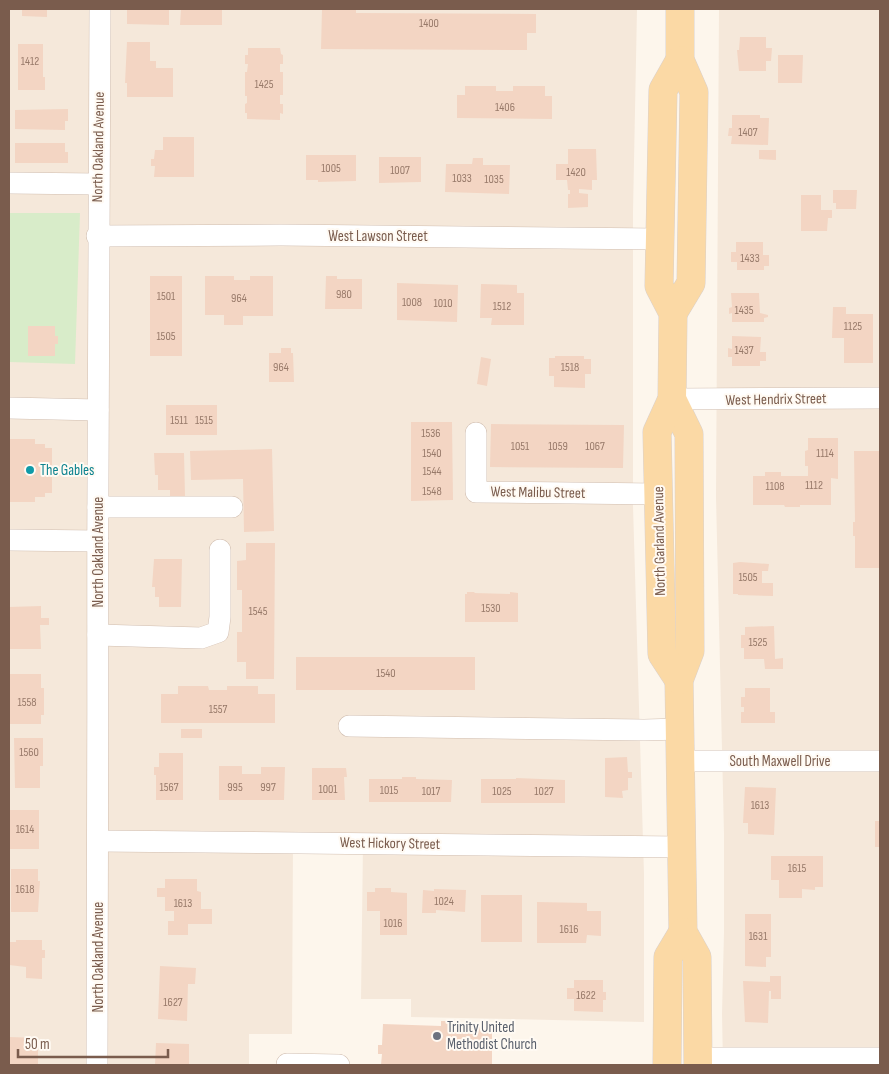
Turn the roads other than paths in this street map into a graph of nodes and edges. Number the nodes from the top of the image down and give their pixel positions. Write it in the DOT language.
graph roads {
  1 [pos="100,9"];
  2 [pos="680,9"];
  3 [pos="680,60"];
  4 [pos="9,183"];
  5 [pos="98,184"];
  6 [pos="97,236"];
  7 [pos="659,239"];
  8 [pos="673,313"];
  9 [pos="880,398"];
  10 [pos="672,399"];
  11 [pos="9,408"];
  12 [pos="98,410"];
  13 [pos="476,433"];
  14 [pos="658,494"];
  15 [pos="98,507"];
  16 [pos="232,507"];
  17 [pos="9,540"];
  18 [pos="98,541"];
  19 [pos="220,550"];
  20 [pos="98,635"];
  21 [pos="679,680"];
  22 [pos="349,726"];
  23 [pos="680,729"];
  24 [pos="680,761"];
  25 [pos="880,762"];
  26 [pos="99,841"];
  27 [pos="682,847"];
  28 [pos="684,932"];
  29 [pos="880,1058"];
  30 [pos="698,1061"];
  31 [pos="97,1065"];
  32 [pos="287,1065"];
  33 [pos="339,1065"];
  34 [pos="667,1065"];
  1 -- 5 [label="street, North Oakland Avenue"];
  2 -- 3 [label="main road"];
  3 -- 7 [label="main road, North Garland Avenue"];
  3 -- 8 [label="main road"];
  4 -- 5 [label="street"];
  5 -- 6 [label="street, North Oakland Avenue"];
  6 -- 7 [label="street, West Lawson Street"];
  6 -- 12 [label="street, North Oakland Avenue"];
  7 -- 8 [label="main road, North Garland Avenue"];
  8 -- 10 [label="main road, North Garland Avenue"];
  9 -- 10 [label="street, West Hendrix Street"];
  10 -- 14 [label="main road, North Garland Avenue"];
  10 -- 21 [label="main road, North Garland Avenue"];
  11 -- 12 [label="street"];
  12 -- 15 [label="street, North Oakland Avenue"];
  13 -- 14 [label="street, West Malibu Street"];
  14 -- 21 [label="main road, North Garland Avenue"];
  15 -- 16 [label="street"];
  15 -- 18 [label="street, North Oakland Avenue"];
  17 -- 18 [label="street"];
  18 -- 20 [label="street, North Oakland Avenue"];
  19 -- 20 [label="street"];
  20 -- 26 [label="street, North Oakland Avenue"];
  21 -- 23 [label="main road, North Garland Avenue"];
  22 -- 23 [label="street"];
  23 -- 24 [label="main road, North Garland Avenue"];
  24 -- 25 [label="street, South Maxwell Drive"];
  24 -- 27 [label="main road, North Garland Avenue"];
  26 -- 27 [label="street, West Hickory Street"];
  26 -- 31 [label="street, North Oakland Avenue"];
  27 -- 28 [label="main road, North Garland Avenue"];
  28 -- 30 [label="main road, North Garland Avenue"];
  28 -- 34 [label="main road"];
  29 -- 30 [label="street"];
  32 -- 33 [label="street"];
}
